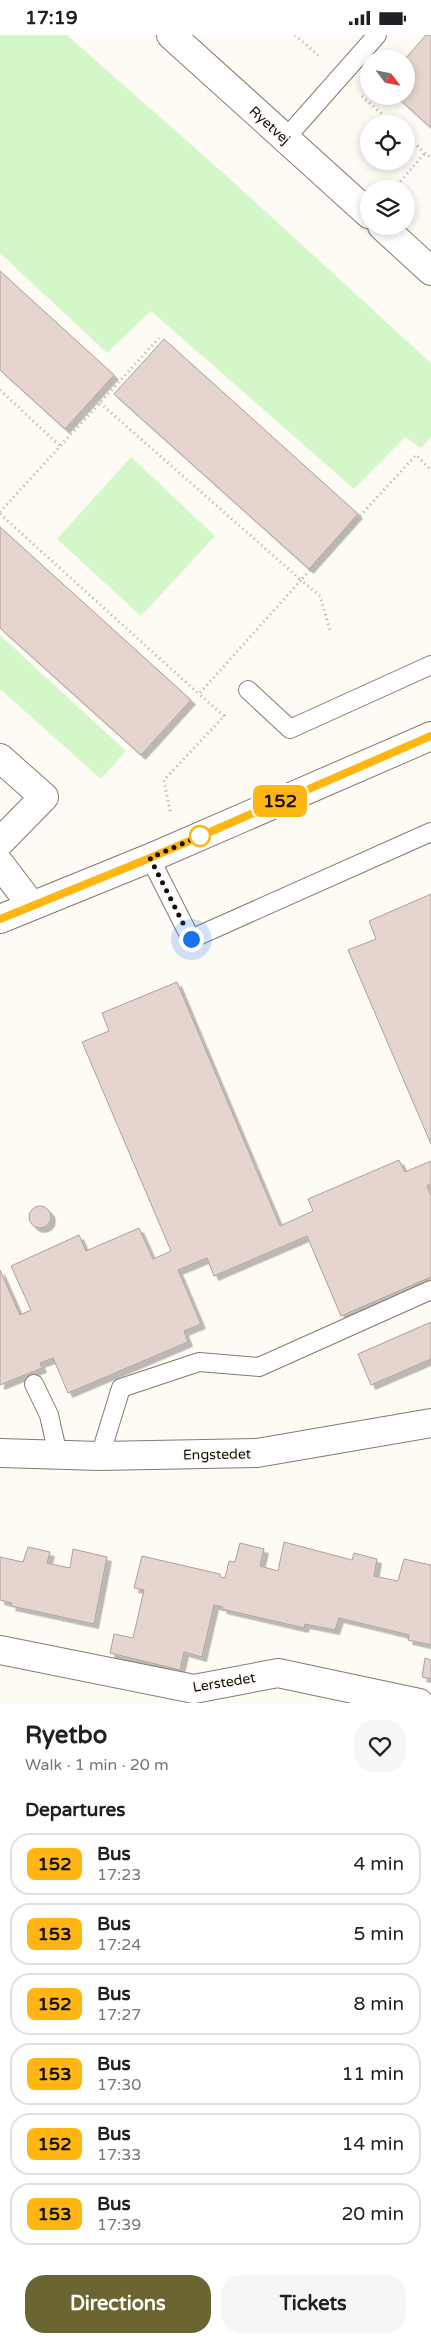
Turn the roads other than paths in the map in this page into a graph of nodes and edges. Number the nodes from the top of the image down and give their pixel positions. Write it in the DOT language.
graph roads {
  1 [pos="171,35"];
  2 [pos="377,35"];
  3 [pos="285,139"];
  4 [pos="360,206"];
  5 [pos="392,235"];
  6 [pos="431,271"];
  7 [pos="431,665"];
  8 [pos="248,690"];
  9 [pos="431,736"];
  10 [pos="0,758"];
  11 [pos="431,832"];
  12 [pos="0,842"];
  13 [pos="150,858"];
  14 [pos="0,864"];
  15 [pos="32,906"];
  16 [pos="0,919"];
  17 [pos="431,1290"];
  18 [pos="34,1384"];
  19 [pos="431,1423"];
  20 [pos="0,1453"];
  21 [pos="58,1455"];
  22 [pos="100,1456"];
  23 [pos="0,1649"];
  24 [pos="419,1703"];
  1 -- 3 [label="street, Ryetvej"];
  2 -- 3 [label="lane"];
  3 -- 4 [label="street, Ryetvej"];
  5 -- 6 [label="street"];
  7 -- 8 [label="lane"];
  9 -- 13 [label="street"];
  10 -- 12 [label="street"];
  11 -- 13 [label="lane"];
  13 -- 15 [label="street"];
  14 -- 15 [label="street"];
  15 -- 16 [label="street"];
  17 -- 22 [label="lane"];
  18 -- 21 [label="lane"];
  19 -- 22 [label="street, Engstedet"];
  20 -- 21 [label="street, Engstedet"];
  21 -- 22 [label="street, Engstedet"];
  23 -- 24 [label="street, Lerstedet"];
}
